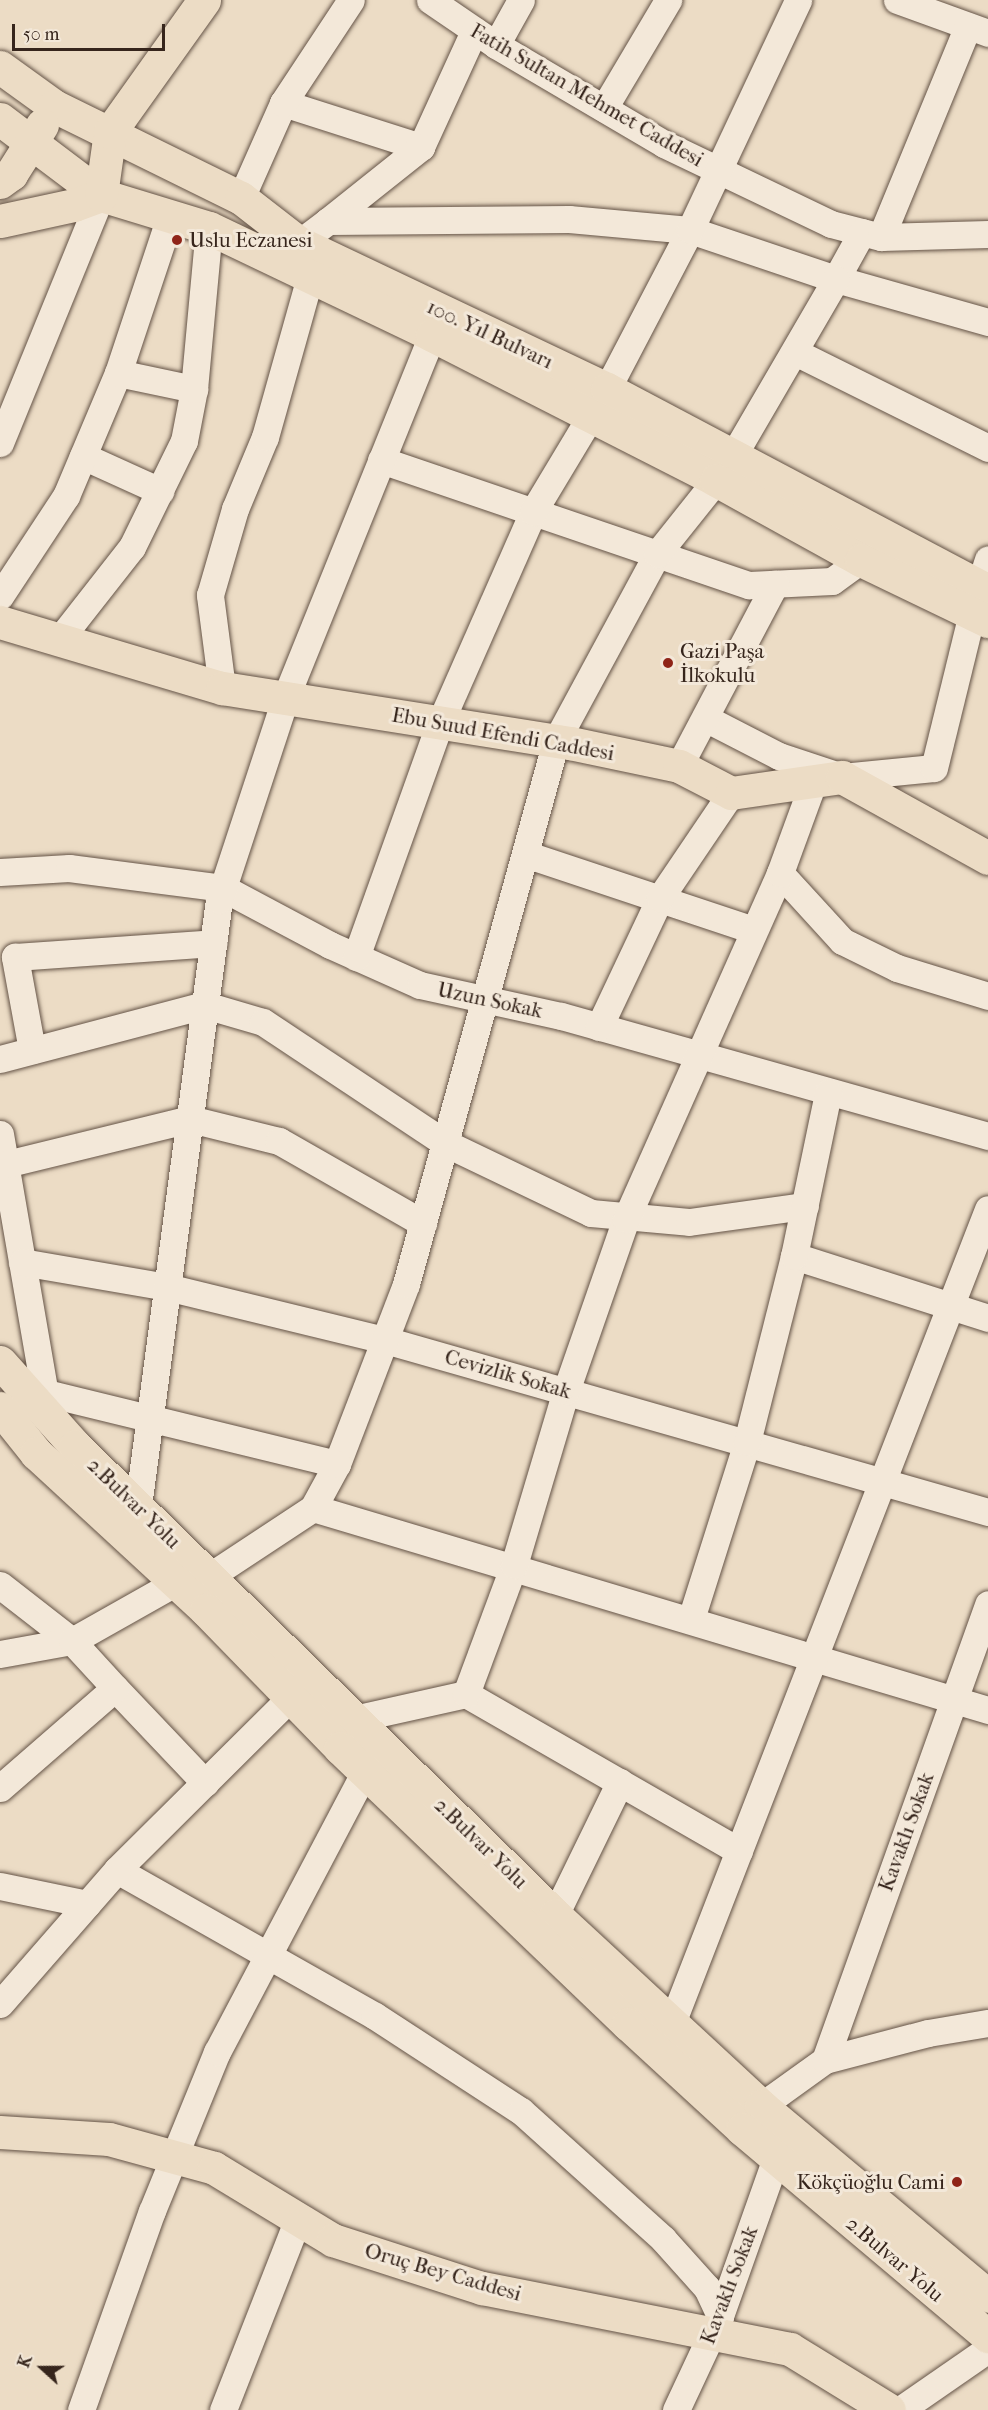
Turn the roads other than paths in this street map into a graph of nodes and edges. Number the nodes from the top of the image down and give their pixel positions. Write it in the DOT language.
graph roads {
  1 [pos="204,0"];
  2 [pos="351,0"];
  3 [pos="430,0"];
  4 [pos="521,0"];
  5 [pos="668,0"];
  6 [pos="798,0"];
  7 [pos="897,0"];
  8 [pos="978,30"];
  9 [pos="485,38"];
  10 [pos="0,67"];
  11 [pos="283,103"];
  12 [pos="54,105"];
  13 [pos="604,108"];
  14 [pos="0,119"];
  15 [pos="110,132"];
  16 [pos="31,142"];
  17 [pos="422,147"];
  18 [pos="719,170"];
  19 [pos="0,182"];
  20 [pos="100,195"];
  21 [pos="240,198"];
  22 [pos="170,217"];
  23 [pos="0,221"];
  24 [pos="328,221"];
  25 [pos="209,228"];
  26 [pos="690,230"];
  27 [pos="988,234"];
  28 [pos="871,235"];
  29 [pos="299,243"];
  30 [pos="310,277"];
  31 [pos="836,279"];
  32 [pos="988,322"];
  33 [pos="432,335"];
  34 [pos="795,352"];
  35 [pos="118,373"];
  36 [pos="194,389"];
  37 [pos="607,389"];
  38 [pos="590,417"];
  39 [pos="0,443"];
  40 [pos="988,448"];
  41 [pos="83,456"];
  42 [pos="381,460"];
  43 [pos="724,469"];
  44 [pos="160,491"];
  45 [pos="533,512"];
  46 [pos="657,554"];
  47 [pos="861,560"];
  48 [pos="775,584"];
  49 [pos="983,594"];
  50 [pos="0,596"];
  51 [pos="0,622"];
  52 [pos="59,640"];
  53 [pos="222,688"];
  54 [pos="285,699"];
  55 [pos="705,718"];
  56 [pos="440,723"];
  57 [pos="556,741"];
  58 [pos="679,766"];
  59 [pos="827,780"];
  60 [pos="731,793"];
  61 [pos="525,854"];
  62 [pos="988,858"];
  63 [pos="0,872"];
  64 [pos="780,873"];
  65 [pos="223,888"];
  66 [pos="660,898"];
  67 [pos="754,930"];
  68 [pos="214,944"];
  69 [pos="356,957"];
  70 [pos="988,996"];
  71 [pos="485,999"];
  72 [pos="205,1005"];
  73 [pos="599,1027"];
  74 [pos="32,1050"];
  75 [pos="696,1055"];
  76 [pos="0,1059"];
  77 [pos="828,1093"];
  78 [pos="190,1119"];
  79 [pos="0,1134"];
  80 [pos="988,1136"];
  81 [pos="445,1143"];
  82 [pos="6,1164"];
  83 [pos="805,1206"];
  84 [pos="988,1209"];
  85 [pos="626,1219"];
  86 [pos="423,1223"];
  87 [pos="794,1256"];
  88 [pos="22,1262"];
  89 [pos="167,1287"];
  90 [pos="951,1305"];
  91 [pos="988,1318"];
  92 [pos="385,1340"];
  93 [pos="0,1362"];
  94 [pos="566,1391"];
  95 [pos="47,1405"];
  96 [pos="0,1408"];
  97 [pos="150,1420"];
  98 [pos="747,1442"];
  99 [pos="337,1464"];
  100 [pos="884,1480"];
  101 [pos="138,1506"];
  102 [pos="313,1508"];
  103 [pos="988,1512"];
  104 [pos="514,1565"];
  105 [pos="210,1576"];
  106 [pos="175,1583"];
  107 [pos="0,1585"];
  108 [pos="988,1604"];
  109 [pos="691,1618"];
  110 [pos="72,1641"];
  111 [pos="0,1654"];
  112 [pos="816,1656"];
  113 [pos="115,1688"];
  114 [pos="466,1694"];
  115 [pos="291,1697"];
  116 [pos="954,1699"];
  117 [pos="988,1710"];
  118 [pos="354,1719"];
  119 [pos="365,1771"];
  120 [pos="620,1782"];
  121 [pos="205,1783"];
  122 [pos="0,1788"];
  123 [pos="739,1851"];
  124 [pos="117,1870"];
  125 [pos="0,1886"];
  126 [pos="87,1904"];
  127 [pos="555,1914"];
  128 [pos="267,1954"];
  129 [pos="0,2004"];
  130 [pos="672,2023"];
  131 [pos="988,2023"];
  132 [pos="825,2060"];
  133 [pos="761,2106"];
  134 [pos="0,2132"];
  135 [pos="175,2156"];
  136 [pos="776,2158"];
  137 [pos="298,2219"];
  138 [pos="988,2296"];
  139 [pos="716,2324"];
  140 [pos="988,2336"];
  141 [pos="988,2349"];
  142 [pos="81,2410"];
  143 [pos="223,2410"];
  144 [pos="676,2410"];
  145 [pos="889,2410"];
  146 [pos="900,2410"];
  1 -- 15 [label="main road"];
  2 -- 11 [label="street"];
  3 -- 9 [label="street, Fatih Sultan Mehmet Caddesi"];
  4 -- 9 [label="street"];
  5 -- 13 [label="street"];
  6 -- 18 [label="street"];
  7 -- 8 [label="street"];
  8 -- 28 [label="street"];
  9 -- 13 [label="street, Fatih Sultan Mehmet Caddesi"];
  9 -- 17 [label="street"];
  10 -- 12 [label="main road, 100. Yıl Bulvarı"];
  11 -- 17 [label="street"];
  11 -- 21 [label="street"];
  12 -- 15 [label="main road, 100. Yıl Bulvarı"];
  12 -- 16 [label="main road"];
  13 -- 18 [label="street, Fatih Sultan Mehmet Caddesi"];
  14 -- 16 [label="main road, 100. Yıl Bulvarı"];
  15 -- 20 [label="main road"];
  15 -- 21 [label="main road, 100. Yıl Bulvarı"];
  16 -- 19 [label="main road"];
  16 -- 20 [label="main road, 100. Yıl Bulvarı"];
  17 -- 24 [label="street"];
  18 -- 26 [label="street"];
  18 -- 28 [label="street, Fatih Sultan Mehmet Caddesi"];
  20 -- 22 [label="main road, 100. Yıl Bulvarı"];
  20 -- 23 [label="main road"];
  20 -- 39 [label="street"];
  21 -- 29 [label="main road, 100. Yıl Bulvarı"];
  22 -- 25 [label="main road, 100. Yıl Bulvarı"];
  22 -- 35 [label="street"];
  24 -- 26 [label="street"];
  24 -- 29 [label="street"];
  25 -- 30 [label="main road, 100. Yıl Bulvarı"];
  25 -- 36 [label="street"];
  26 -- 31 [label="street"];
  26 -- 37 [label="street"];
  27 -- 28 [label="street, Fatih Sultan Mehmet Caddesi"];
  28 -- 31 [label="street"];
  29 -- 37 [label="main road, 100. Yıl Bulvarı"];
  30 -- 33 [label="main road, 100. Yıl Bulvarı"];
  30 -- 53 [label="street"];
  31 -- 32 [label="street"];
  31 -- 34 [label="street"];
  33 -- 38 [label="main road, 100. Yıl Bulvarı"];
  33 -- 42 [label="street"];
  34 -- 40 [label="street"];
  34 -- 43 [label="street"];
  35 -- 36 [label="street"];
  35 -- 41 [label="street"];
  36 -- 44 [label="street"];
  37 -- 43 [label="main road, 100. Yıl Bulvarı"];
  38 -- 43 [label="main road, 100. Yıl Bulvarı"];
  38 -- 45 [label="street"];
  41 -- 44 [label="street"];
  41 -- 50 [label="street"];
  42 -- 45 [label="street"];
  42 -- 54 [label="street"];
  43 -- 46 [label="street"];
  43 -- 47 [label="main road, 100. Yıl Bulvarı"];
  43 -- 49 [label="main road, 100. Yıl Bulvarı"];
  44 -- 52 [label="street"];
  45 -- 46 [label="street"];
  45 -- 56 [label="street"];
  46 -- 48 [label="street"];
  46 -- 57 [label="street"];
  47 -- 48 [label="street"];
  47 -- 49 [label="main road, 100. Yıl Bulvarı"];
  48 -- 55 [label="street"];
  49 -- 59 [label="street"];
  51 -- 52 [label="main road, Ebu Suud Efendi Caddesi"];
  52 -- 53 [label="main road, Ebu Suud Efendi Caddesi"];
  53 -- 54 [label="main road, Ebu Suud Efendi Caddesi"];
  54 -- 56 [label="main road, Ebu Suud Efendi Caddesi"];
  54 -- 65 [label="street"];
  55 -- 58 [label="street"];
  55 -- 59 [label="street"];
  56 -- 57 [label="main road, Ebu Suud Efendi Caddesi"];
  56 -- 69 [label="street"];
  57 -- 58 [label="main road, Ebu Suud Efendi Caddesi"];
  57 -- 61 [label="street"];
  58 -- 60 [label="main road, Ebu Suud Efendi Caddesi"];
  59 -- 60 [label="main road"];
  59 -- 62 [label="main road"];
  59 -- 64 [label="street"];
  60 -- 66 [label="street"];
  61 -- 66 [label="street"];
  61 -- 71 [label="street"];
  63 -- 65 [label="street, Uzun Sokak"];
  64 -- 67 [label="street"];
  64 -- 70 [label="street"];
  65 -- 68 [label="street"];
  65 -- 69 [label="street, Uzun Sokak"];
  66 -- 67 [label="street"];
  66 -- 73 [label="street"];
  67 -- 75 [label="street"];
  68 -- 72 [label="street"];
  68 -- 74 [label="street"];
  69 -- 71 [label="street, Uzun Sokak"];
  71 -- 73 [label="street, Uzun Sokak"];
  71 -- 81 [label="street"];
  72 -- 74 [label="street"];
  72 -- 78 [label="street"];
  72 -- 81 [label="street"];
  73 -- 75 [label="street, Uzun Sokak"];
  74 -- 76 [label="street"];
  75 -- 77 [label="street, Uzun Sokak"];
  75 -- 85 [label="street"];
  77 -- 80 [label="street, Uzun Sokak"];
  77 -- 83 [label="street"];
  78 -- 82 [label="street"];
  78 -- 86 [label="street"];
  78 -- 89 [label="street"];
  79 -- 82 [label="street"];
  81 -- 85 [label="street"];
  81 -- 86 [label="street"];
  82 -- 88 [label="street"];
  83 -- 85 [label="street"];
  83 -- 87 [label="street"];
  84 -- 90 [label="street"];
  85 -- 94 [label="street"];
  86 -- 92 [label="street"];
  87 -- 90 [label="street"];
  87 -- 98 [label="street"];
  88 -- 89 [label="street, Cevizlik Sokak"];
  88 -- 95 [label="street"];
  89 -- 92 [label="street, Cevizlik Sokak"];
  89 -- 97 [label="street"];
  90 -- 91 [label="street"];
  90 -- 100 [label="street"];
  92 -- 94 [label="street, Cevizlik Sokak"];
  92 -- 99 [label="street"];
  93 -- 95 [label="main road, 2.Bulvar Yolu"];
  94 -- 98 [label="street, Cevizlik Sokak"];
  94 -- 104 [label="street"];
  95 -- 97 [label="street"];
  95 -- 101 [label="main road, 2.Bulvar Yolu"];
  96 -- 106 [label="main road, 2.Bulvar Yolu"];
  97 -- 99 [label="street"];
  97 -- 101 [label="street"];
  98 -- 100 [label="street, Cevizlik Sokak"];
  98 -- 109 [label="street"];
  99 -- 102 [label="street"];
  100 -- 103 [label="street, Cevizlik Sokak"];
  100 -- 112 [label="street"];
  101 -- 105 [label="main road, 2.Bulvar Yolu"];
  102 -- 104 [label="street"];
  102 -- 105 [label="street"];
  104 -- 109 [label="street"];
  104 -- 114 [label="street"];
  105 -- 106 [label="street"];
  105 -- 118 [label="main road, 2.Bulvar Yolu"];
  106 -- 110 [label="street"];
  106 -- 115 [label="main road, 2.Bulvar Yolu"];
  107 -- 110 [label="street"];
  108 -- 116 [label="street, Kavaklı Sokak"];
  109 -- 112 [label="street"];
  110 -- 111 [label="street"];
  110 -- 113 [label="street"];
  112 -- 116 [label="street"];
  112 -- 123 [label="street"];
  113 -- 121 [label="street"];
  113 -- 122 [label="street"];
  114 -- 118 [label="street"];
  114 -- 120 [label="street"];
  115 -- 119 [label="main road, 2.Bulvar Yolu"];
  115 -- 121 [label="street"];
  116 -- 117 [label="street"];
  116 -- 132 [label="street, Kavaklı Sokak"];
  118 -- 127 [label="main road, 2.Bulvar Yolu"];
  119 -- 128 [label="street"];
  119 -- 136 [label="main road, 2.Bulvar Yolu"];
  120 -- 123 [label="street"];
  120 -- 127 [label="street"];
  121 -- 124 [label="street"];
  123 -- 130 [label="street"];
  124 -- 126 [label="street"];
  124 -- 128 [label="street"];
  125 -- 126 [label="street"];
  126 -- 129 [label="street"];
  127 -- 130 [label="main road, 2.Bulvar Yolu"];
  128 -- 135 [label="street"];
  128 -- 139 [label="street"];
  130 -- 133 [label="main road, 2.Bulvar Yolu"];
  131 -- 132 [label="street"];
  132 -- 133 [label="street"];
  133 -- 138 [label="main road, 2.Bulvar Yolu"];
  134 -- 135 [label="main road, Oruç Bey Caddesi"];
  135 -- 137 [label="main road, Oruç Bey Caddesi"];
  135 -- 142 [label="street"];
  136 -- 139 [label="street, Kavaklı Sokak"];
  136 -- 140 [label="main road, 2.Bulvar Yolu"];
  137 -- 139 [label="main road, Oruç Bey Caddesi"];
  137 -- 143 [label="street"];
  139 -- 144 [label="street, Kavaklı Sokak"];
  139 -- 145 [label="main road, Oruç Bey Caddesi"];
  141 -- 146 [label="street"];
}
